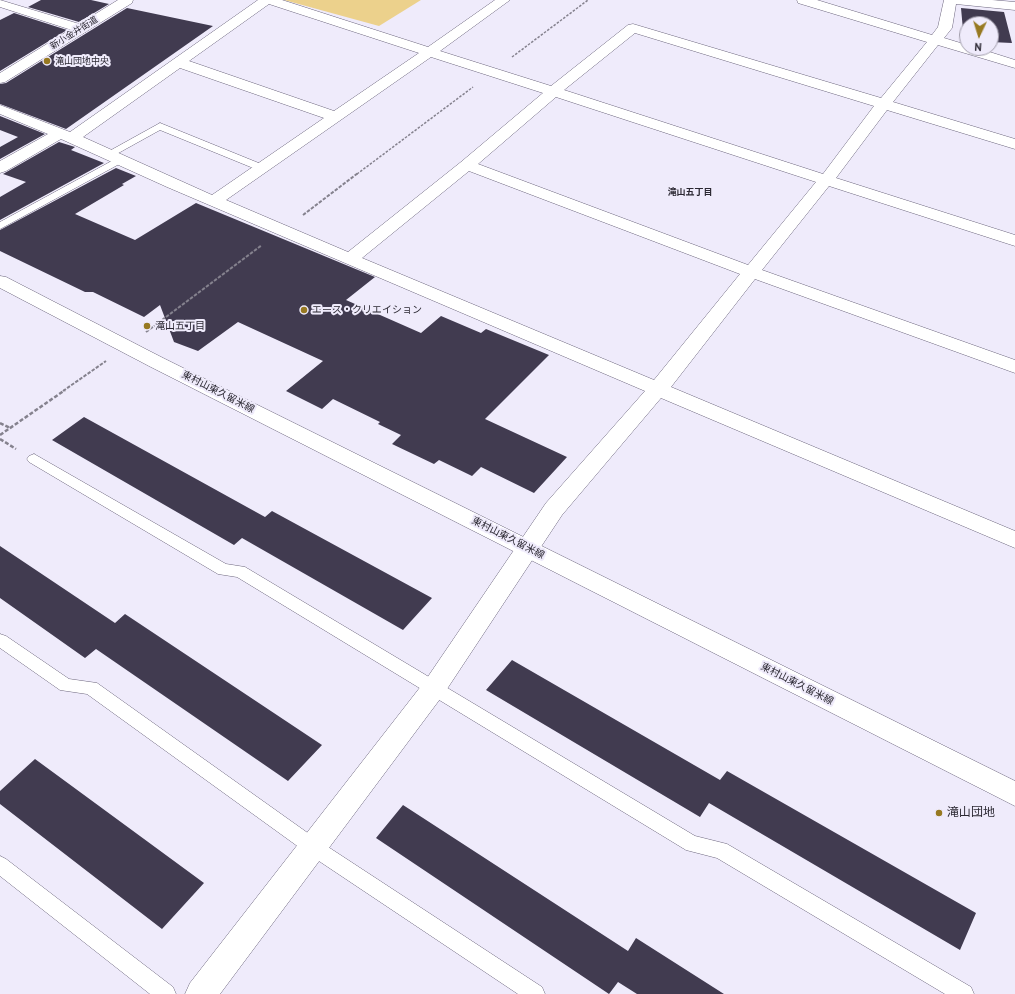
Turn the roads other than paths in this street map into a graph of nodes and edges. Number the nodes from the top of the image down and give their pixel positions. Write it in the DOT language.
graph roads {
  1 [pos="127,0"];
  2 [pos="268,0"];
  3 [pos="504,0"];
  4 [pos="803,0"];
  5 [pos="0,4"];
  6 [pos="1015,6"];
  7 [pos="81,29"];
  8 [pos="937,39"];
  9 [pos="429,52"];
  10 [pos="178,62"];
  11 [pos="1015,64"];
  12 [pos="0,79"];
  13 [pos="554,92"];
  14 [pos="883,105"];
  15 [pos="0,109"];
  16 [pos="336,117"];
  17 [pos="66,136"];
  18 [pos="1015,144"];
  19 [pos="114,157"];
  20 [pos="468,166"];
  21 [pos="0,168"];
  22 [pos="262,168"];
  23 [pos="826,180"];
  24 [pos="214,201"];
  25 [pos="0,226"];
  26 [pos="1015,241"];
  27 [pos="350,259"];
  28 [pos="751,272"];
  29 [pos="0,281"];
  30 [pos="1015,367"];
  31 [pos="658,389"];
  32 [pos="34,459"];
  33 [pos="1015,540"];
  34 [pos="527,548"];
  35 [pos="0,640"];
  36 [pos="434,688"];
  37 [pos="1015,794"];
  38 [pos="313,847"];
  39 [pos="0,865"];
  40 [pos="166,994"];
  41 [pos="201,994"];
  42 [pos="536,994"];
  43 [pos="964,994"];
  1 -- 7 [label="street, 新小金井街道"];
  2 -- 9 [label="street"];
  2 -- 10 [label="street"];
  3 -- 9 [label="street"];
  4 -- 8 [label="street"];
  5 -- 7 [label="street"];
  6 -- 8 [label="street"];
  7 -- 12 [label="street, 新小金井街道"];
  8 -- 11 [label="street"];
  8 -- 14 [label="street"];
  9 -- 13 [label="street"];
  9 -- 16 [label="street"];
  10 -- 16 [label="street"];
  10 -- 17 [label="street"];
  13 -- 14 [label="street"];
  13 -- 20 [label="street"];
  13 -- 23 [label="street"];
  14 -- 18 [label="street"];
  14 -- 23 [label="street"];
  15 -- 17 [label="street"];
  16 -- 22 [label="street"];
  17 -- 19 [label="street"];
  17 -- 21 [label="street"];
  19 -- 22 [label="lane"];
  19 -- 24 [label="street"];
  19 -- 25 [label="lane"];
  20 -- 27 [label="street"];
  20 -- 28 [label="street"];
  22 -- 24 [label="street"];
  23 -- 26 [label="street"];
  23 -- 28 [label="street"];
  24 -- 27 [label="street"];
  27 -- 31 [label="street"];
  28 -- 30 [label="street"];
  28 -- 31 [label="street"];
  29 -- 34 [label="street, 東村山東久留米線"];
  31 -- 33 [label="street"];
  31 -- 34 [label="street"];
  32 -- 36 [label="lane"];
  34 -- 36 [label="street"];
  34 -- 37 [label="street, 東村山東久留米線"];
  35 -- 38 [label="lane"];
  36 -- 38 [label="street"];
  36 -- 43 [label="lane"];
  38 -- 41 [label="street"];
  38 -- 42 [label="lane"];
  39 -- 40 [label="lane"];
}
